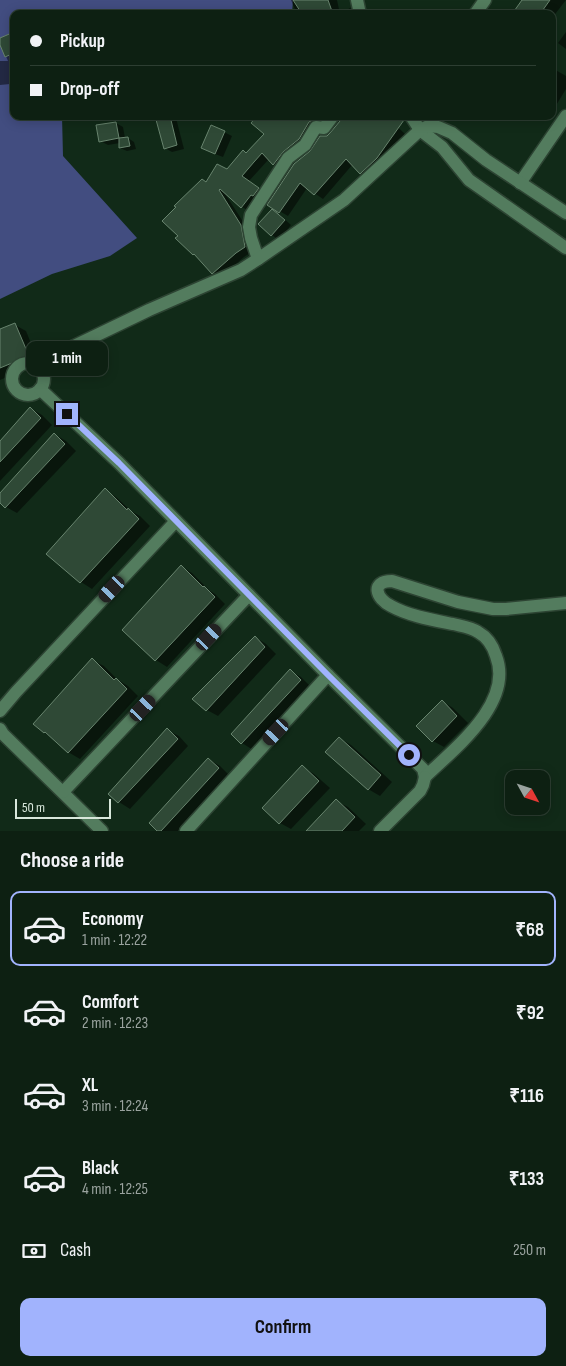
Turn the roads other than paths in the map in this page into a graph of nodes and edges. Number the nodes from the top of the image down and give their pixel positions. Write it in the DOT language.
graph roads {
  1 [pos="566,116"];
  2 [pos="330,120"];
  3 [pos="427,124"];
  4 [pos="520,183"];
  5 [pos="566,213"];
  6 [pos="566,248"];
  7 [pos="258,259"];
  8 [pos="38,367"];
  9 [pos="12,377"];
  10 [pos="0,382"];
  11 [pos="40,389"];
  12 [pos="176,520"];
  13 [pos="249,595"];
  14 [pos="566,603"];
  15 [pos="328,675"];
  16 [pos="0,711"];
  17 [pos="0,730"];
  18 [pos="425,777"];
  19 [pos="63,792"];
  20 [pos="102,831"];
  21 [pos="186,831"];
  22 [pos="380,831"];
  1 -- 4 [label="street"];
  2 -- 7 [label="street"];
  3 -- 4 [label="street"];
  3 -- 6 [label="street"];
  3 -- 7 [label="street"];
  4 -- 5 [label="street"];
  7 -- 8 [label="street"];
  8 -- 9 [label="street"];
  8 -- 11 [label="street"];
  9 -- 10 [label="street"];
  9 -- 11 [label="street"];
  11 -- 12 [label="street"];
  12 -- 13 [label="street"];
  12 -- 16 [label="street"];
  13 -- 15 [label="street"];
  13 -- 19 [label="street"];
  14 -- 18 [label="street"];
  15 -- 18 [label="street"];
  15 -- 21 [label="street"];
  17 -- 19 [label="street"];
  18 -- 22 [label="street"];
  19 -- 20 [label="street"];
}
